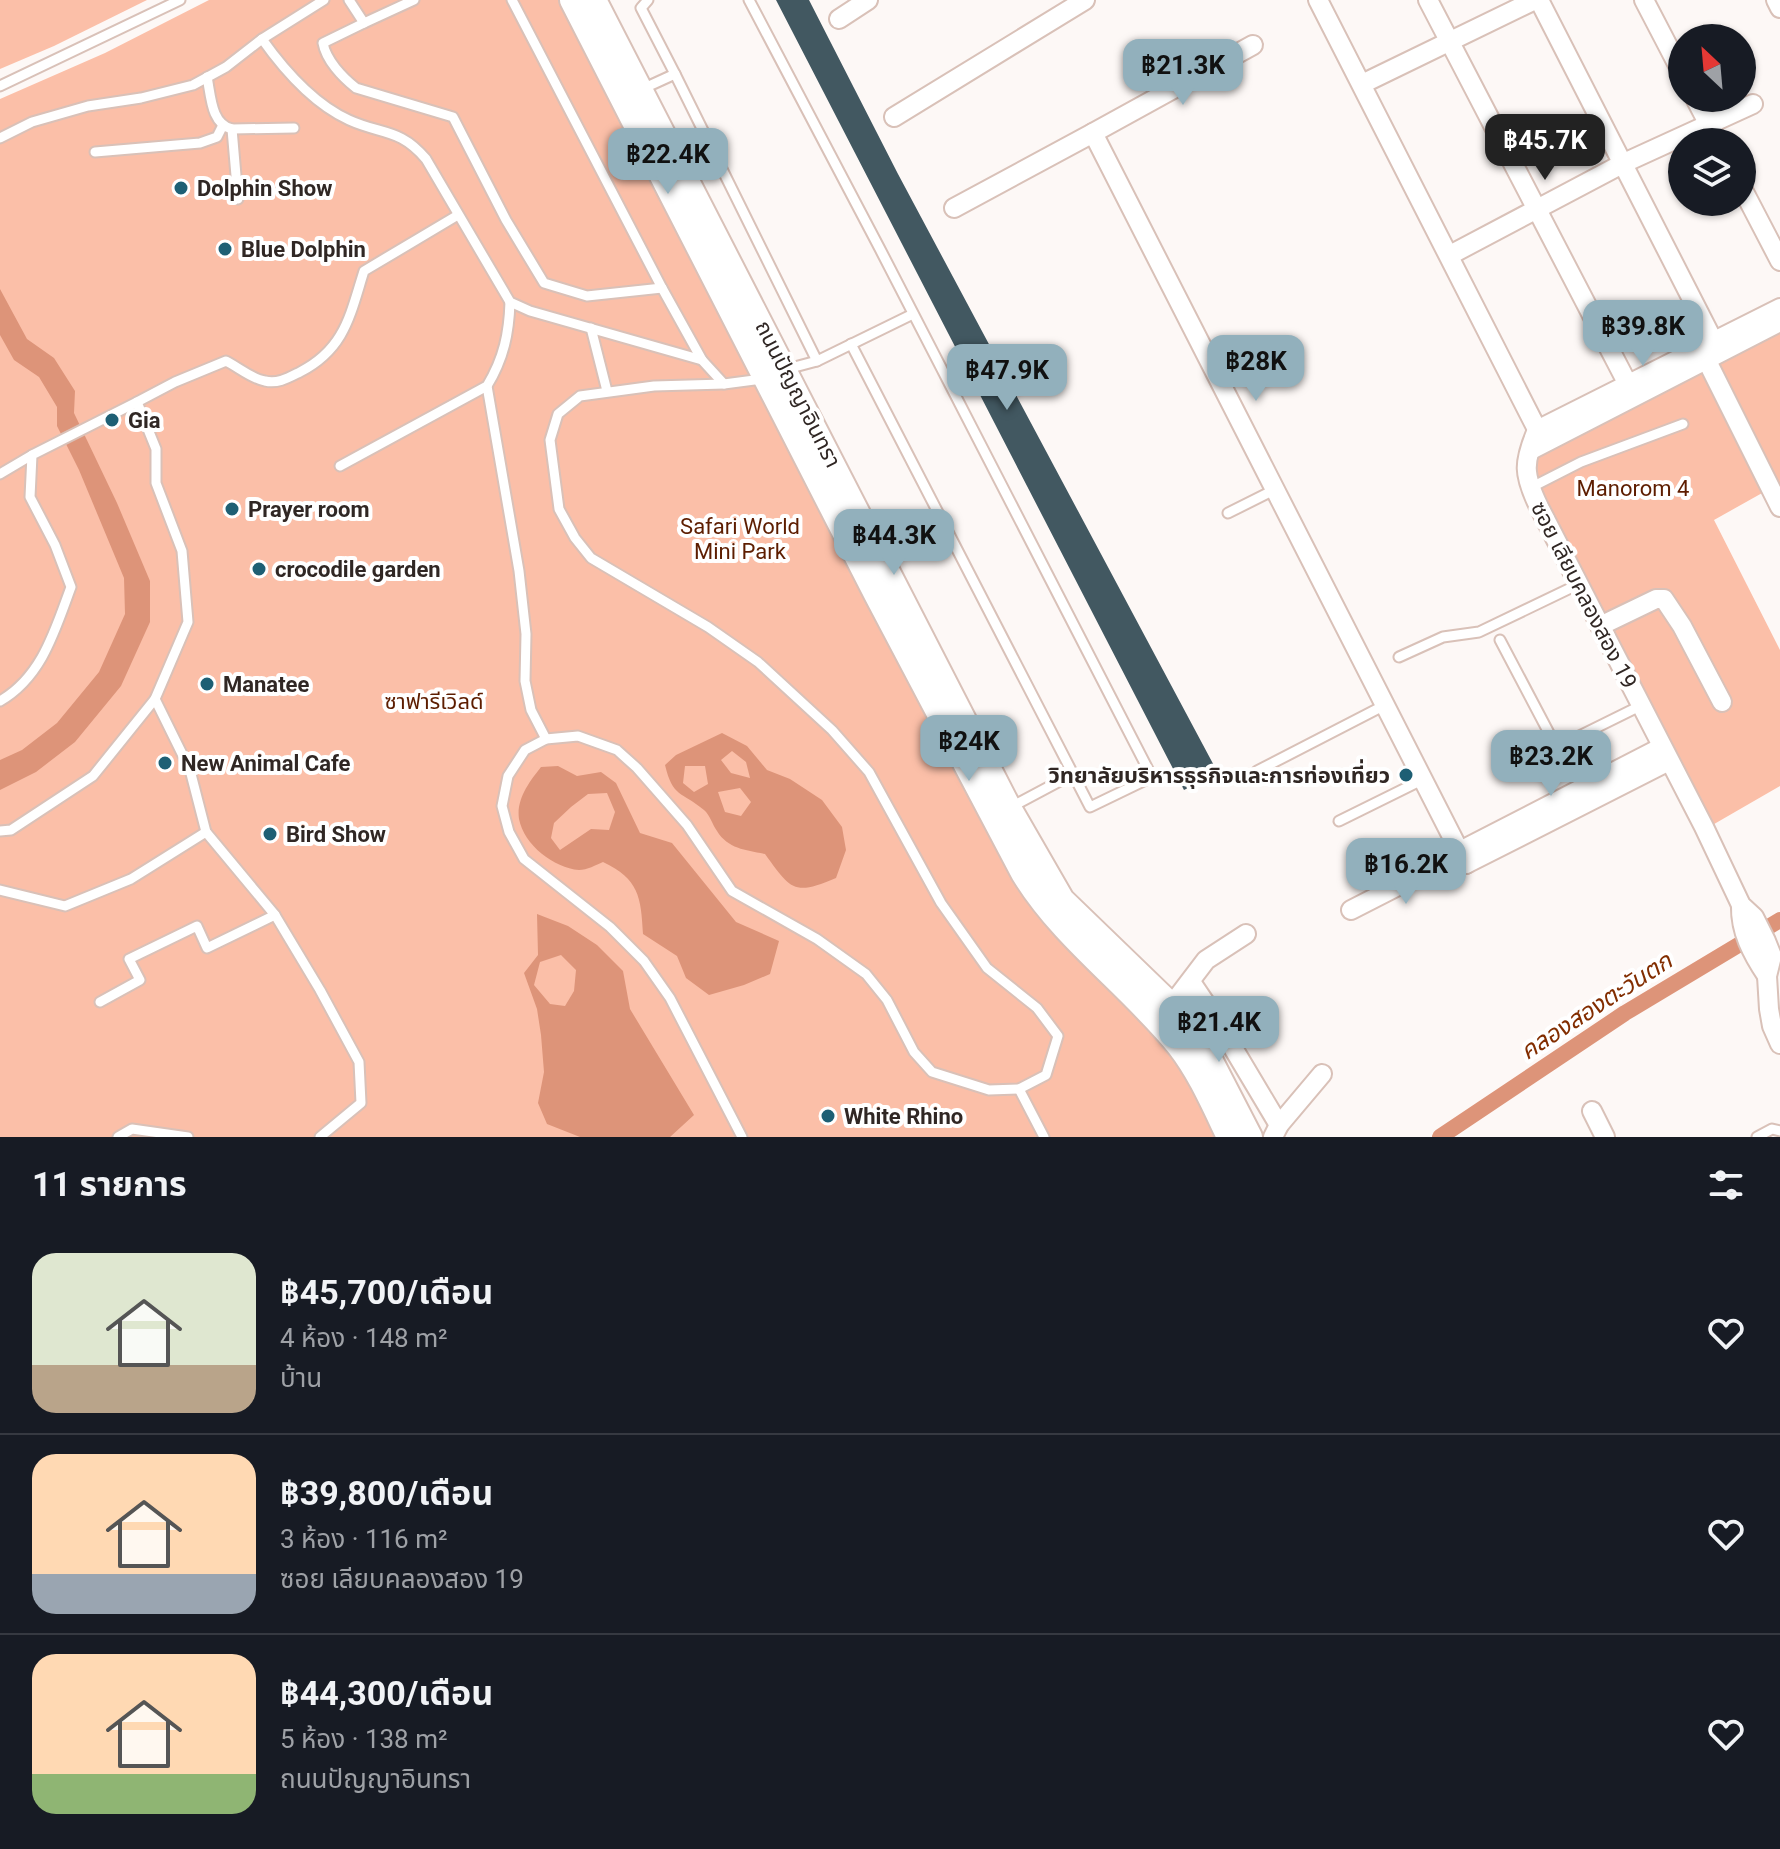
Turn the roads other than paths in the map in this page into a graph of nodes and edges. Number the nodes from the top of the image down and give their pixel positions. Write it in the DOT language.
graph roads {
  1 [pos="180,0"];
  2 [pos="324,0"];
  3 [pos="349,0"];
  4 [pos="414,0"];
  5 [pos="512,0"];
  6 [pos="572,0"];
  7 [pos="594,0"];
  8 [pos="648,0"];
  9 [pos="749,0"];
  10 [pos="868,0"];
  11 [pos="1085,0"];
  12 [pos="1318,0"];
  13 [pos="1428,0"];
  14 [pos="1537,0"];
  15 [pos="1644,0"];
  16 [pos="1776,0"];
  17 [pos="1780,8"];
  18 [pos="839,19"];
  19 [pos="364,23"];
  20 [pos="262,39"];
  21 [pos="1450,42"];
  22 [pos="1253,45"];
  23 [pos="1668,46"];
  24 [pos="675,74"];
  25 [pos="207,77"];
  26 [pos="1,84"];
  27 [pos="1362,84"];
  28 [pos="632,94"];
  29 [pos="1702,112"];
  30 [pos="1734,112"];
  31 [pos="894,117"];
  32 [pos="1708,123"];
  33 [pos="227,128"];
  34 [pos="294,128"];
  35 [pos="1711,128"];
  36 [pos="1093,133"];
  37 [pos="0,138"];
  38 [pos="95,152"];
  39 [pos="1624,163"];
  40 [pos="238,199"];
  41 [pos="954,208"];
  42 [pos="1536,211"];
  43 [pos="458,215"];
  44 [pos="1756,215"];
  45 [pos="1450,255"];
  46 [pos="1780,261"];
  47 [pos="662,288"];
  48 [pos="510,302"];
  49 [pos="1780,308"];
  50 [pos="913,314"];
  51 [pos="1780,322"];
  52 [pos="591,328"];
  53 [pos="851,344"];
  54 [pos="1710,350"];
  55 [pos="702,360"];
  56 [pos="817,361"];
  57 [pos="775,374"];
  58 [pos="724,384"];
  59 [pos="487,386"];
  60 [pos="1630,389"];
  61 [pos="607,391"];
  62 [pos="137,402"];
  63 [pos="1683,424"];
  64 [pos="1540,436"];
  65 [pos="32,455"];
  66 [pos="340,466"];
  67 [pos="0,474"];
  68 [pos="1774,481"];
  69 [pos="1530,488"];
  70 [pos="1276,489"];
  71 [pos="1780,507"];
  72 [pos="1228,513"];
  73 [pos="1579,584"];
  74 [pos="1600,626"];
  75 [pos="1500,640"];
  76 [pos="1399,657"];
  77 [pos="155,699"];
  78 [pos="0,701"];
  79 [pos="1722,702"];
  80 [pos="1385,705"];
  81 [pos="1640,706"];
  82 [pos="546,739"];
  83 [pos="1557,747"];
  84 [pos="1666,754"];
  85 [pos="1257,771"];
  86 [pos="1569,771"];
  87 [pos="1073,774"];
  88 [pos="1424,779"];
  89 [pos="1001,813"];
  90 [pos="1339,821"];
  91 [pos="0,831"];
  92 [pos="206,832"];
  93 [pos="1463,857"];
  94 [pos="0,890"];
  95 [pos="1351,910"];
  96 [pos="275,915"];
  97 [pos="1246,934"];
  98 [pos="1191,982"];
  99 [pos="100,1002"];
  100 [pos="1171,1006"];
  101 [pos="1780,1044"];
  102 [pos="1322,1074"];
  103 [pos="1019,1089"];
  104 [pos="1592,1111"];
  105 [pos="1276,1131"];
  106 [pos="1780,1131"];
  107 [pos="118,1137"];
  108 [pos="188,1137"];
  109 [pos="320,1137"];
  110 [pos="742,1137"];
  111 [pos="1044,1137"];
  112 [pos="1229,1137"];
  113 [pos="1250,1137"];
  114 [pos="1605,1137"];
  115 [pos="1757,1137"];
  1 -- 26 [label="lane"];
  2 -- 20 [label="lane"];
  3 -- 19 [label="lane"];
  4 -- 19 [label="lane"];
  5 -- 47 [label="lane"];
  6 -- 28 [label="street, ถนนปัญญาอินทรา"];
  7 -- 28 [label="street, ถนนปัญญาอินทรา"];
  8 -- 24 [label="lane"];
  9 -- 50 [label="lane"];
  10 -- 18 [label="street"];
  11 -- 31 [label="street"];
  12 -- 27 [label="street"];
  13 -- 21 [label="street"];
  14 -- 21 [label="street"];
  14 -- 39 [label="street"];
  15 -- 23 [label="street"];
  16 -- 17 [label="street"];
  19 -- 47 [label="lane"];
  20 -- 25 [label="lane"];
  20 -- 43 [label="lane"];
  21 -- 27 [label="street"];
  21 -- 42 [label="street"];
  22 -- 36 [label="street"];
  24 -- 28 [label="lane"];
  24 -- 56 [label="lane"];
  25 -- 33 [label="lane"];
  25 -- 37 [label="lane"];
  27 -- 45 [label="street"];
  28 -- 57 [label="street, ถนนปัญญาอินทรา"];
  29 -- 32 [label="street"];
  30 -- 32 [label="street"];
  32 -- 35 [label="street"];
  32 -- 39 [label="street"];
  33 -- 34 [label="lane"];
  33 -- 38 [label="lane"];
  33 -- 40 [label="lane"];
  36 -- 41 [label="street"];
  36 -- 70 [label="street"];
  39 -- 42 [label="street"];
  39 -- 54 [label="street"];
  42 -- 45 [label="street"];
  42 -- 60 [label="street"];
  43 -- 48 [label="lane"];
  43 -- 62 [label="lane"];
  44 -- 46 [label="street"];
  45 -- 64 [label="street"];
  47 -- 55 [label="lane"];
  48 -- 52 [label="lane"];
  48 -- 59 [label="lane"];
  49 -- 54 [label="street"];
  50 -- 53 [label="lane"];
  50 -- 87 [label="lane"];
  51 -- 54 [label="street"];
  52 -- 55 [label="lane"];
  52 -- 61 [label="lane"];
  53 -- 56 [label="lane"];
  53 -- 87 [label="lane"];
  54 -- 60 [label="street"];
  54 -- 68 [label="street"];
  55 -- 58 [label="lane"];
  56 -- 57 [label="lane"];
  57 -- 58 [label="lane"];
  57 -- 89 [label="street, ถนนปัญญาอินทรา"];
  58 -- 61 [label="lane"];
  59 -- 66 [label="lane"];
  59 -- 82 [label="lane"];
  60 -- 64 [label="street"];
  61 -- 103 [label="lane"];
  62 -- 65 [label="lane"];
  62 -- 77 [label="lane"];
  63 -- 69 [label="lane"];
  64 -- 69 [label="street, ซอย เลียบคลองสอง 19"];
  65 -- 67 [label="lane"];
  65 -- 78 [label="lane"];
  68 -- 71 [label="street"];
  69 -- 73 [label="street, ซอย เลียบคลองสอง 19"];
  70 -- 72 [label="lane"];
  70 -- 80 [label="street"];
  73 -- 74 [label="street, ซอย เลียบคลองสอง 19"];
  73 -- 76 [label="lane"];
  74 -- 79 [label="street"];
  74 -- 81 [label="street, ซอย เลียบคลองสอง 19"];
  75 -- 83 [label="lane"];
  77 -- 91 [label="lane"];
  77 -- 92 [label="lane"];
  80 -- 85 [label="lane"];
  80 -- 88 [label="street"];
  81 -- 83 [label="lane"];
  81 -- 84 [label="street, ซอย เลียบคลองสอง 19"];
  82 -- 103 [label="lane"];
  82 -- 110 [label="lane"];
  83 -- 86 [label="lane"];
  84 -- 93 [label="street"];
  84 -- 101 [label="street, ซอย เลียบคลองสอง 19"];
  87 -- 89 [label="lane"];
  88 -- 90 [label="lane"];
  88 -- 93 [label="street"];
  89 -- 100 [label="street, ถนนปัญญาอินทรา"];
  89 -- 112 [label="street, ถนนปัญญาอินทรา"];
  92 -- 94 [label="lane"];
  92 -- 96 [label="lane"];
  93 -- 95 [label="street"];
  96 -- 99 [label="lane"];
  96 -- 109 [label="lane"];
  97 -- 98 [label="street"];
  98 -- 100 [label="street"];
  98 -- 105 [label="street"];
  100 -- 113 [label="street, ถนนปัญญาอินทรา"];
  102 -- 105 [label="street"];
  103 -- 111 [label="lane"];
  104 -- 114 [label="street"];
  106 -- 115 [label="lane"];
  107 -- 108 [label="lane"];
}
